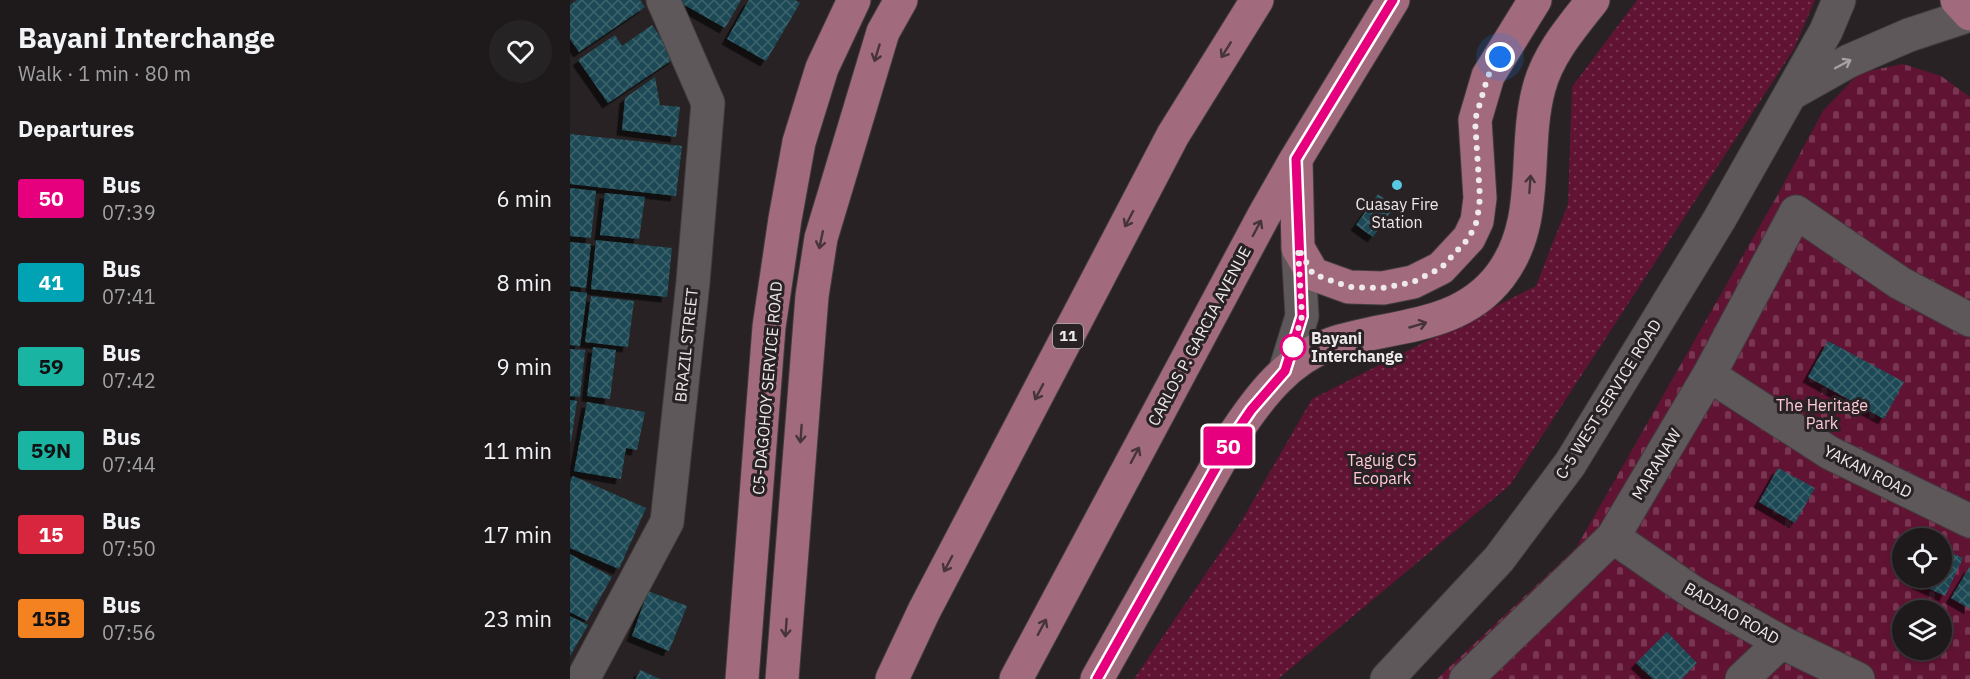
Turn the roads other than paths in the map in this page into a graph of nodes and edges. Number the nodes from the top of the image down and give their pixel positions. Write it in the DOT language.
graph roads {
  1 [pos="663,0"];
  2 [pos="854,0"];
  3 [pos="901,0"];
  4 [pos="1257,0"];
  5 [pos="1393,0"];
  6 [pos="1535,0"];
  7 [pos="1593,0"];
  8 [pos="1839,0"];
  9 [pos="1957,0"];
  10 [pos="1970,14"];
  11 [pos="1792,93"];
  12 [pos="1296,159"];
  13 [pos="1298,248"];
  14 [pos="1970,320"];
  15 [pos="1285,371"];
  16 [pos="1709,375"];
  17 [pos="1970,521"];
  18 [pos="1612,537"];
  19 [pos="1781,642"];
  20 [pos="583,679"];
  21 [pos="742,679"];
  22 [pos="782,679"];
  23 [pos="892,679"];
  24 [pos="1016,679"];
  25 [pos="1097,679"];
  26 [pos="1388,679"];
  27 [pos="1466,679"];
  28 [pos="1742,679"];
  29 [pos="1858,679"];
  1 -- 20 [label="street, BRAZIL STREET"];
  2 -- 21 [label="main road, C5-DAGOHOY SERVICE ROAD"];
  3 -- 22 [label="main road, one-way"];
  4 -- 23 [label="main road, 11, one-way"];
  5 -- 12 [label="main road, CARLOS P. GARCIA AVENUE"];
  6 -- 13 [label="main road"];
  15 -- 7 [label="main road, one-way"];
  8 -- 11 [label="street, C-5 WEST SERVICE ROAD"];
  9 -- 10 [label="main road"];
  11 -- 10 [label="street, one-way"];
  11 -- 26 [label="street, C-5 WEST SERVICE ROAD"];
  12 -- 13 [label="main road"];
  24 -- 12 [label="main road, CARLOS P. GARCIA AVENUE, one-way"];
  13 -- 15 [label="street"];
  14 -- 16 [label="street, MARANAW"];
  15 -- 25 [label="main road"];
  16 -- 17 [label="street, YAKAN ROAD"];
  16 -- 18 [label="street, MARANAW"];
  18 -- 19 [label="street, BADJAO ROAD"];
  18 -- 27 [label="street, MARANAW"];
  19 -- 28 [label="street"];
  19 -- 29 [label="street, BADJAO ROAD"];
}
